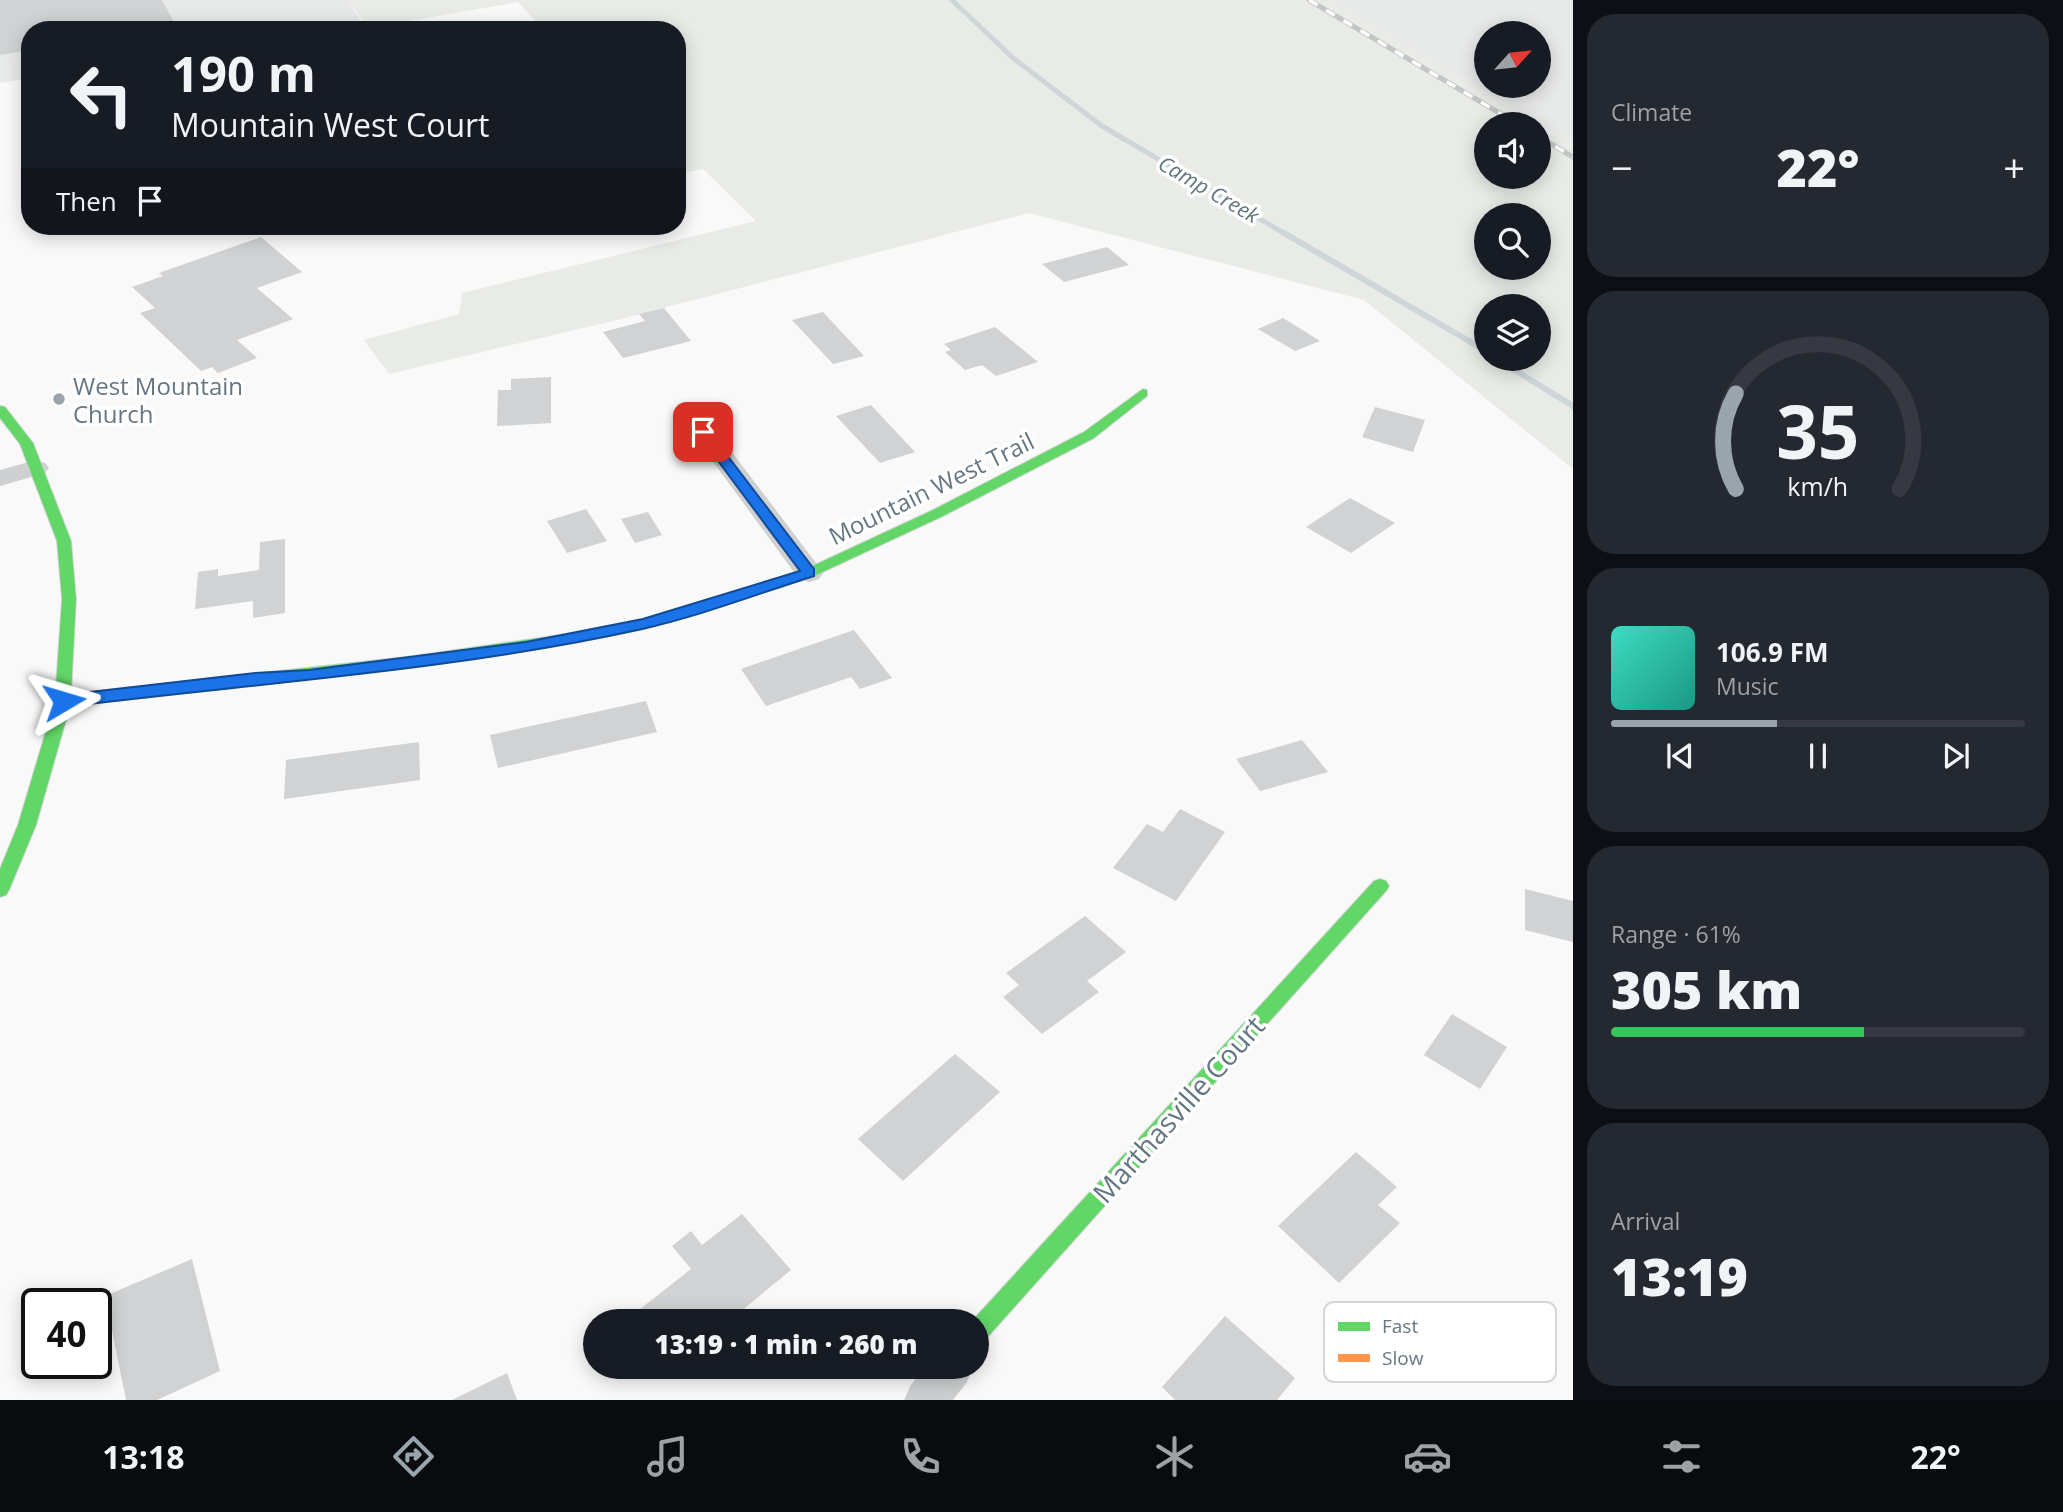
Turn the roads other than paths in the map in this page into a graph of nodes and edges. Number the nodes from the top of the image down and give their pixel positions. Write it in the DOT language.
graph roads {
  1 [pos="1143,393"];
  2 [pos="0,410"];
  3 [pos="688,411"];
  4 [pos="36,468"];
  5 [pos="0,478"];
  6 [pos="809,573"];
  7 [pos="64,701"];
  8 [pos="1380,886"];
  9 [pos="0,890"];
  10 [pos="989,1319"];
  1 -- 6 [label="street, Mountain West Trail"];
  2 -- 4 [label="street"];
  3 -- 6 [label="street"];
  4 -- 5 [label="street"];
  4 -- 7 [label="street"];
  6 -- 7 [label="street, Mountain West Trail"];
  7 -- 9 [label="street"];
  8 -- 10 [label="street, Marthasville Court"];
}
